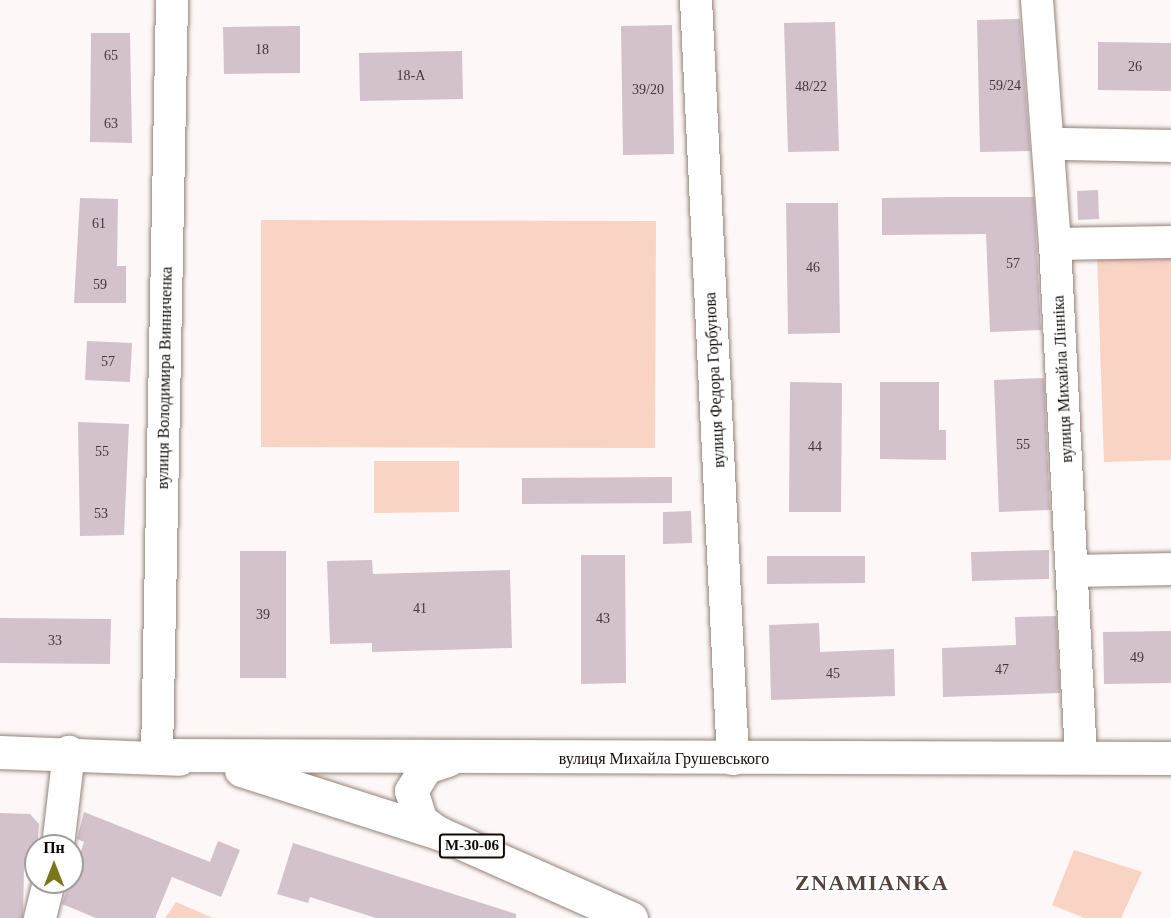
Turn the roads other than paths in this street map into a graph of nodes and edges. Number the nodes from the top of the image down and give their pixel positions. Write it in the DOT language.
graph roads {
  1 [pos="172,0"];
  2 [pos="696,0"];
  3 [pos="1037,0"];
  4 [pos="1064,144"];
  5 [pos="1171,146"];
  6 [pos="1171,242"];
  7 [pos="1055,244"];
  8 [pos="1171,569"];
  9 [pos="1074,571"];
  10 [pos="0,752"];
  11 [pos="69,752"];
  12 [pos="157,755"];
  13 [pos="1081,758"];
  14 [pos="1171,758"];
  15 [pos="733,759"];
  16 [pos="448,760"];
  17 [pos="439,833"];
  18 [pos="59,834"];
  19 [pos="46,894"];
  20 [pos="40,918"];
  21 [pos="631,918"];
  1 -- 12 [label="street, вулиця Володимира Винниченка"];
  2 -- 15 [label="street, вулиця Федора Горбунова"];
  3 -- 7 [label="street, вулиця Михайла Лінніка"];
  4 -- 5 [label="street"];
  6 -- 7 [label="street"];
  7 -- 9 [label="street, вулиця Михайла Лінніка"];
  8 -- 9 [label="street"];
  9 -- 13 [label="street, вулиця Михайла Лінніка"];
  10 -- 11 [label="main road, вулиця Михайла Грушевського / М-30-06"];
  11 -- 12 [label="main road, вулиця Михайла Грушевського / М-30-06"];
  11 -- 18 [label="street"];
  12 -- 16 [label="main road, вулиця Михайла Грушевського"];
  12 -- 17 [label="main road, вулиця Михайла Грушевського / М-30-06"];
  13 -- 14 [label="main road, вулиця Михайла Грушевського"];
  13 -- 15 [label="main road, вулиця Михайла Грушевського"];
  15 -- 16 [label="main road, вулиця Михайла Грушевського"];
  16 -- 17 [label="main road"];
  17 -- 21 [label="main road, М-30-06"];
  19 -- 20 [label="street"];
}
